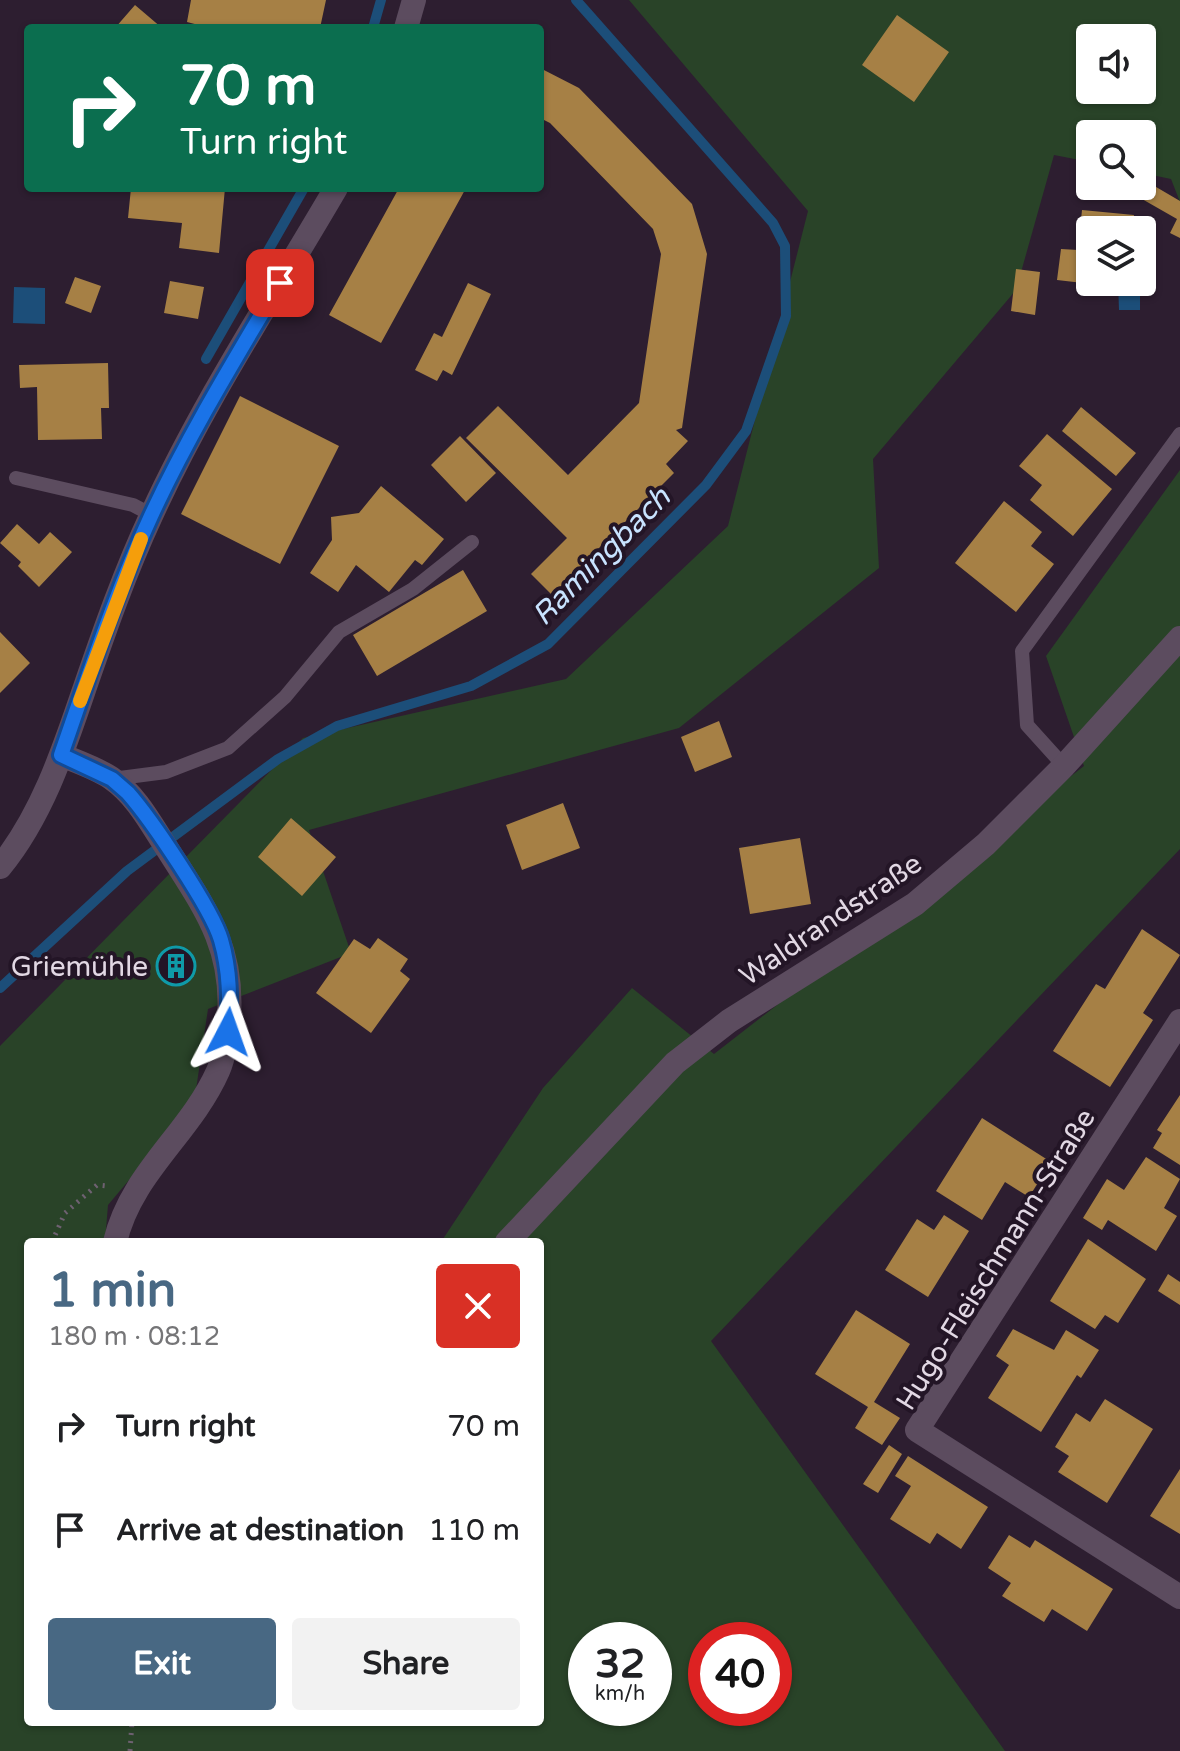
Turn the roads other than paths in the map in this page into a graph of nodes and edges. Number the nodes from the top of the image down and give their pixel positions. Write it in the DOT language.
graph roads {
  1 [pos="414,0"];
  2 [pos="407,24"];
  3 [pos="334,192"];
  4 [pos="1180,434"];
  5 [pos="16,478"];
  6 [pos="152,515"];
  7 [pos="472,542"];
  8 [pos="1180,638"];
  9 [pos="61,755"];
  10 [pos="1064,766"];
  11 [pos="112,779"];
  12 [pos="0,867"];
  13 [pos="1180,1021"];
  14 [pos="116,1238"];
  15 [pos="511,1238"];
  16 [pos="1180,1597"];
  1 -- 2 [label="street"];
  3 -- 6 [label="street"];
  4 -- 10 [label="lane"];
  5 -- 6 [label="lane"];
  6 -- 9 [label="street"];
  7 -- 11 [label="lane"];
  8 -- 10 [label="street, Waldrandstraße"];
  9 -- 11 [label="street"];
  9 -- 12 [label="street"];
  10 -- 15 [label="street, Waldrandstraße"];
  11 -- 14 [label="street"];
  13 -- 16 [label="street, Hugo-Fleischmann-Straße"];
}
